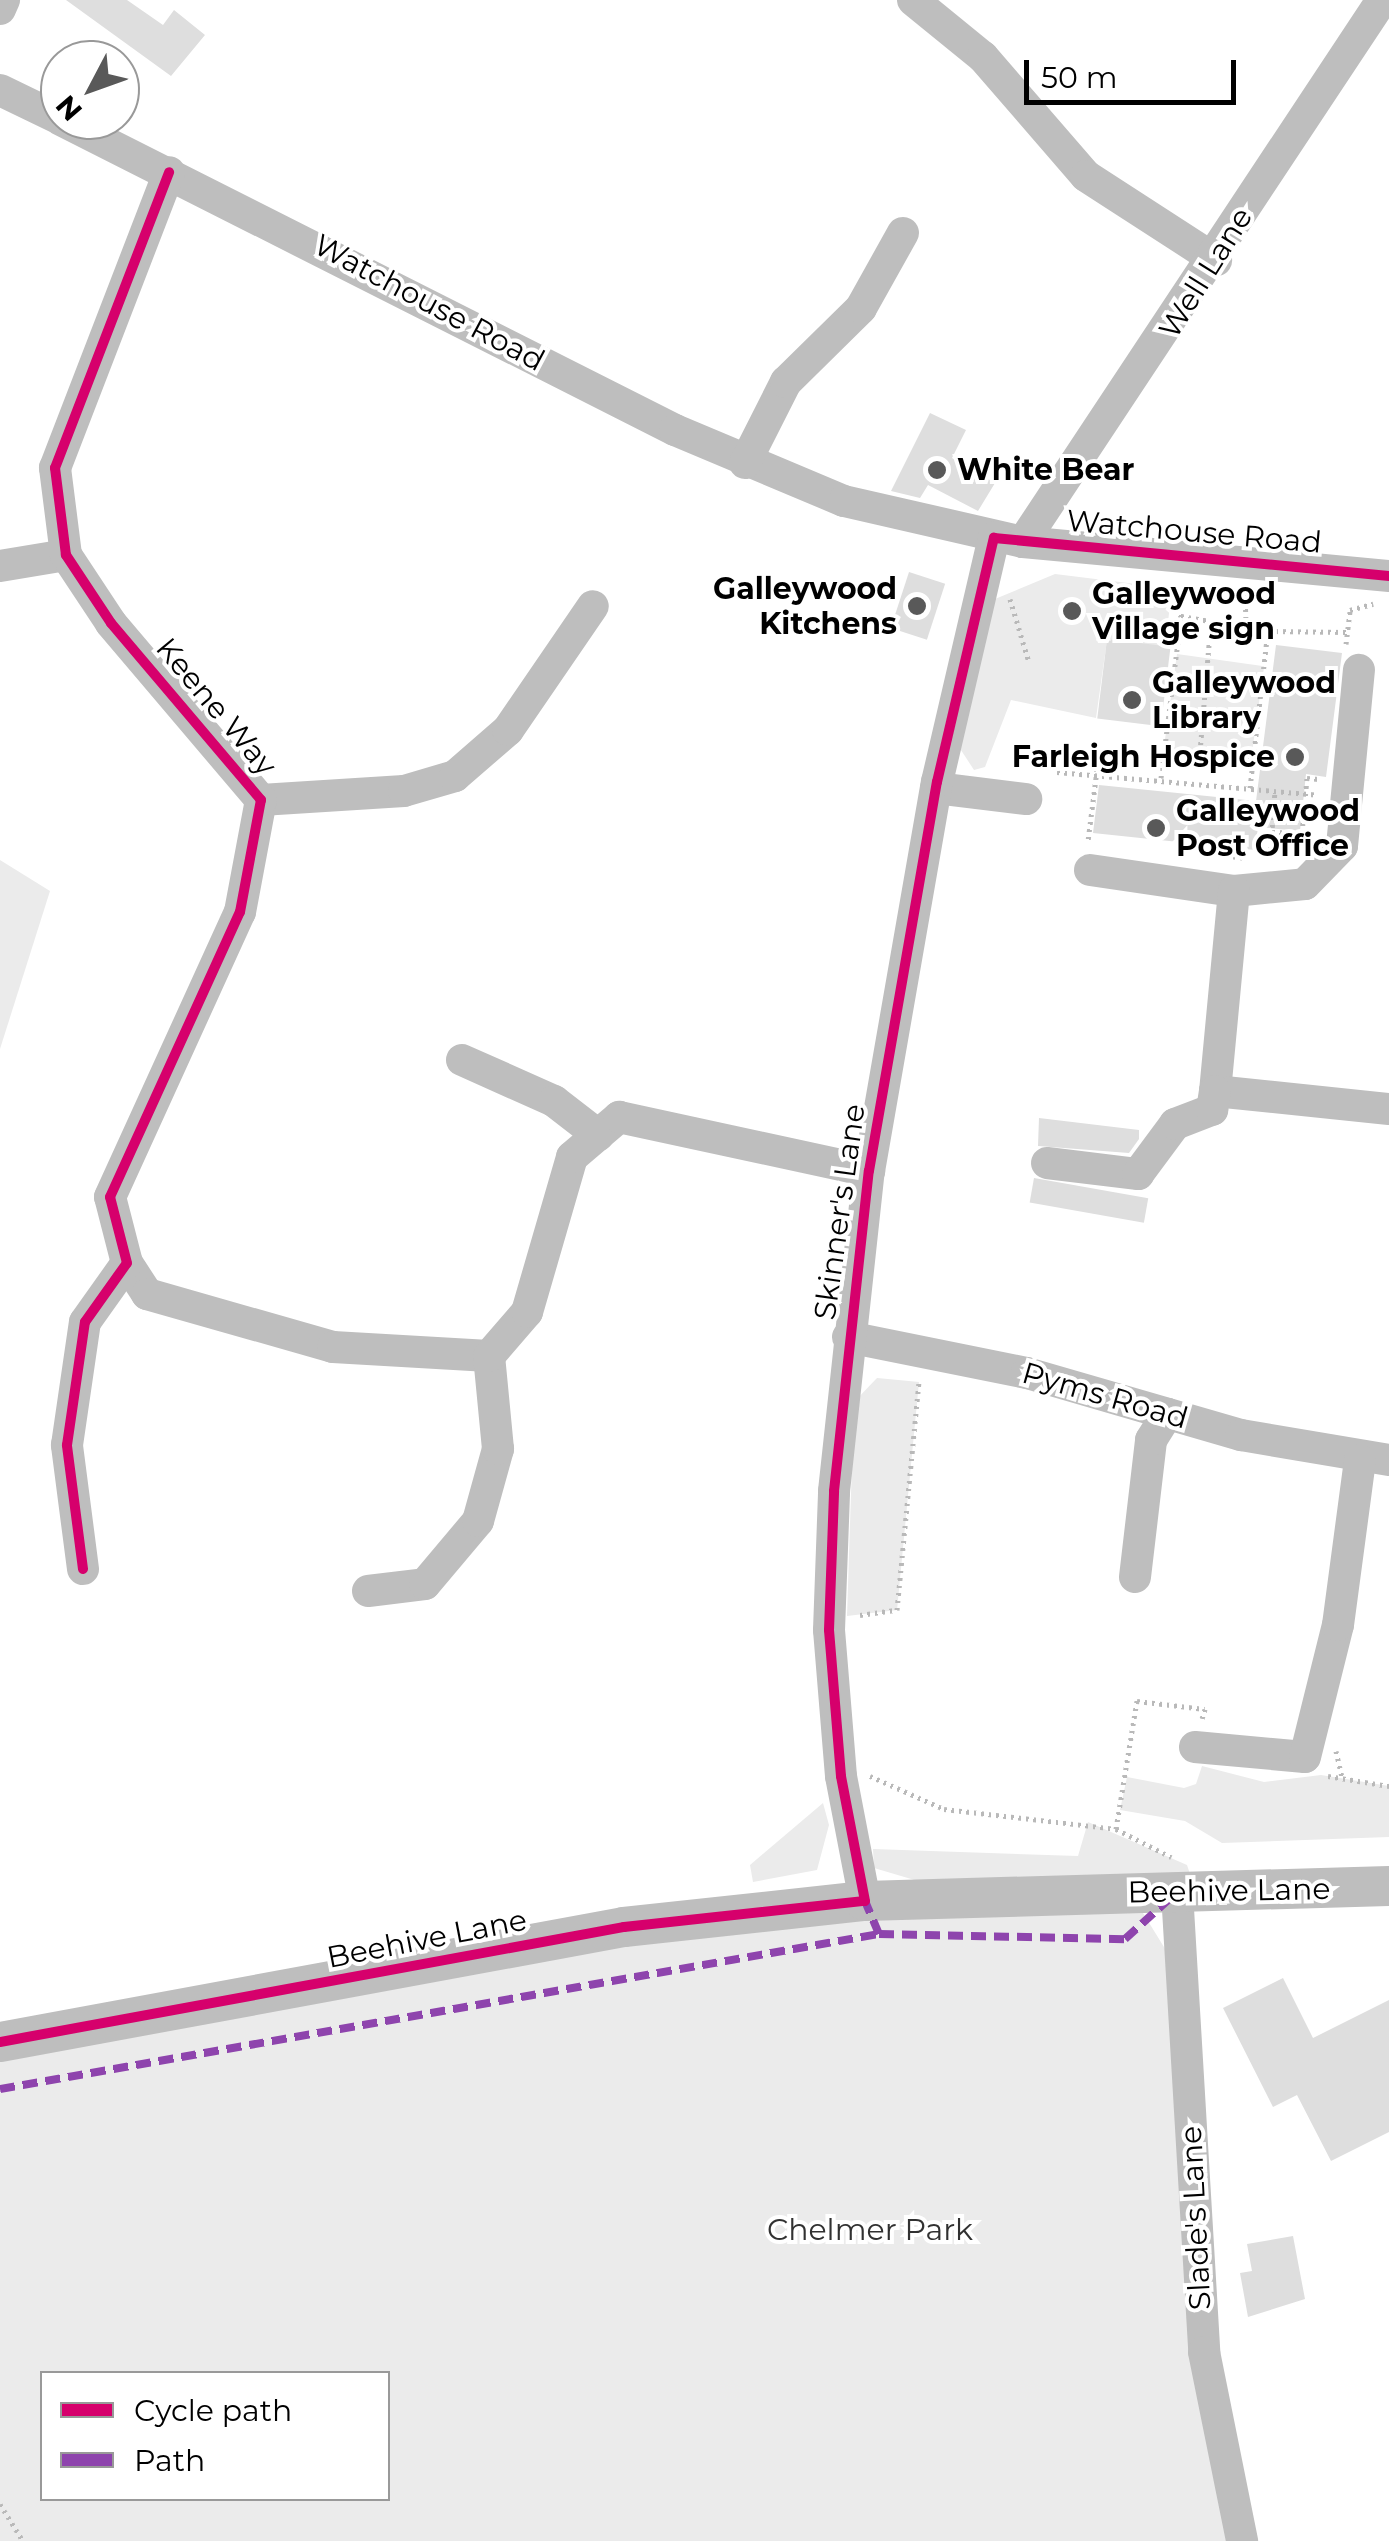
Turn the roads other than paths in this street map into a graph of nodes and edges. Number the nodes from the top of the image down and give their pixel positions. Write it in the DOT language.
graph roads {
  1 [pos="4,0"];
  2 [pos="913,0"];
  3 [pos="1382,0"];
  4 [pos="0,9"];
  5 [pos="0,90"];
  6 [pos="40,110"];
  7 [pos="103,140"];
  8 [pos="169,172"];
  9 [pos="903,233"];
  10 [pos="1216,260"];
  11 [pos="746,463"];
  12 [pos="1009,540"];
  13 [pos="66,555"];
  14 [pos="0,566"];
  15 [pos="1389,576"];
  16 [pos="593,606"];
  17 [pos="1360,670"];
  18 [pos="936,788"];
  19 [pos="1026,799"];
  20 [pos="261,800"];
  21 [pos="1090,870"];
  22 [pos="1234,891"];
  23 [pos="462,1060"];
  24 [pos="1214,1092"];
  25 [pos="1389,1109"];
  26 [pos="598,1135"];
  27 [pos="1047,1164"];
  28 [pos="869,1171"];
  29 [pos="126,1262"];
  30 [pos="848,1337"];
  31 [pos="489,1356"];
  32 [pos="1167,1414"];
  33 [pos="1374,1460"];
  34 [pos="83,1569"];
  35 [pos="1135,1577"];
  36 [pos="368,1591"];
  37 [pos="1195,1746"];
  38 [pos="1389,1886"];
  39 [pos="1185,1892"];
  40 [pos="865,1901"];
  41 [pos="0,2042"];
  42 [pos="1242,2541"];
  1 -- 4 [label="street"];
  2 -- 10 [label="street"];
  3 -- 10 [label="street, Well Lane"];
  5 -- 6 [label="street, Watchouse Road"];
  7 -- 8 [label="street, Watchouse Road"];
  8 -- 11 [label="street, Watchouse Road"];
  8 -- 13 [label="street, Keene Way"];
  9 -- 11 [label="street"];
  10 -- 12 [label="street, Well Lane"];
  11 -- 12 [label="street, Watchouse Road"];
  12 -- 15 [label="street, Watchouse Road"];
  12 -- 18 [label="street, Skinner's Lane"];
  13 -- 14 [label="street"];
  13 -- 20 [label="street, Keene Way"];
  16 -- 20 [label="street"];
  17 -- 22 [label="street"];
  18 -- 19 [label="street"];
  18 -- 28 [label="street, Skinner's Lane"];
  20 -- 29 [label="street, Keene Way"];
  21 -- 22 [label="street"];
  22 -- 24 [label="street"];
  23 -- 26 [label="street"];
  24 -- 25 [label="street"];
  24 -- 27 [label="street"];
  26 -- 28 [label="street"];
  26 -- 31 [label="street"];
  28 -- 30 [label="street, Skinner's Lane"];
  29 -- 31 [label="street, Keene Way"];
  29 -- 34 [label="street"];
  30 -- 32 [label="street, Pyms Road"];
  30 -- 40 [label="street, Skinner's Lane"];
  31 -- 36 [label="street"];
  32 -- 33 [label="street, Pyms Road"];
  32 -- 35 [label="street"];
  33 -- 37 [label="street, Pyms Road"];
  38 -- 39 [label="main road, Beehive Lane"];
  39 -- 40 [label="main road, Beehive Lane"];
  39 -- 42 [label="street, Slade's Lane"];
  40 -- 41 [label="main road, Beehive Lane"];
}
